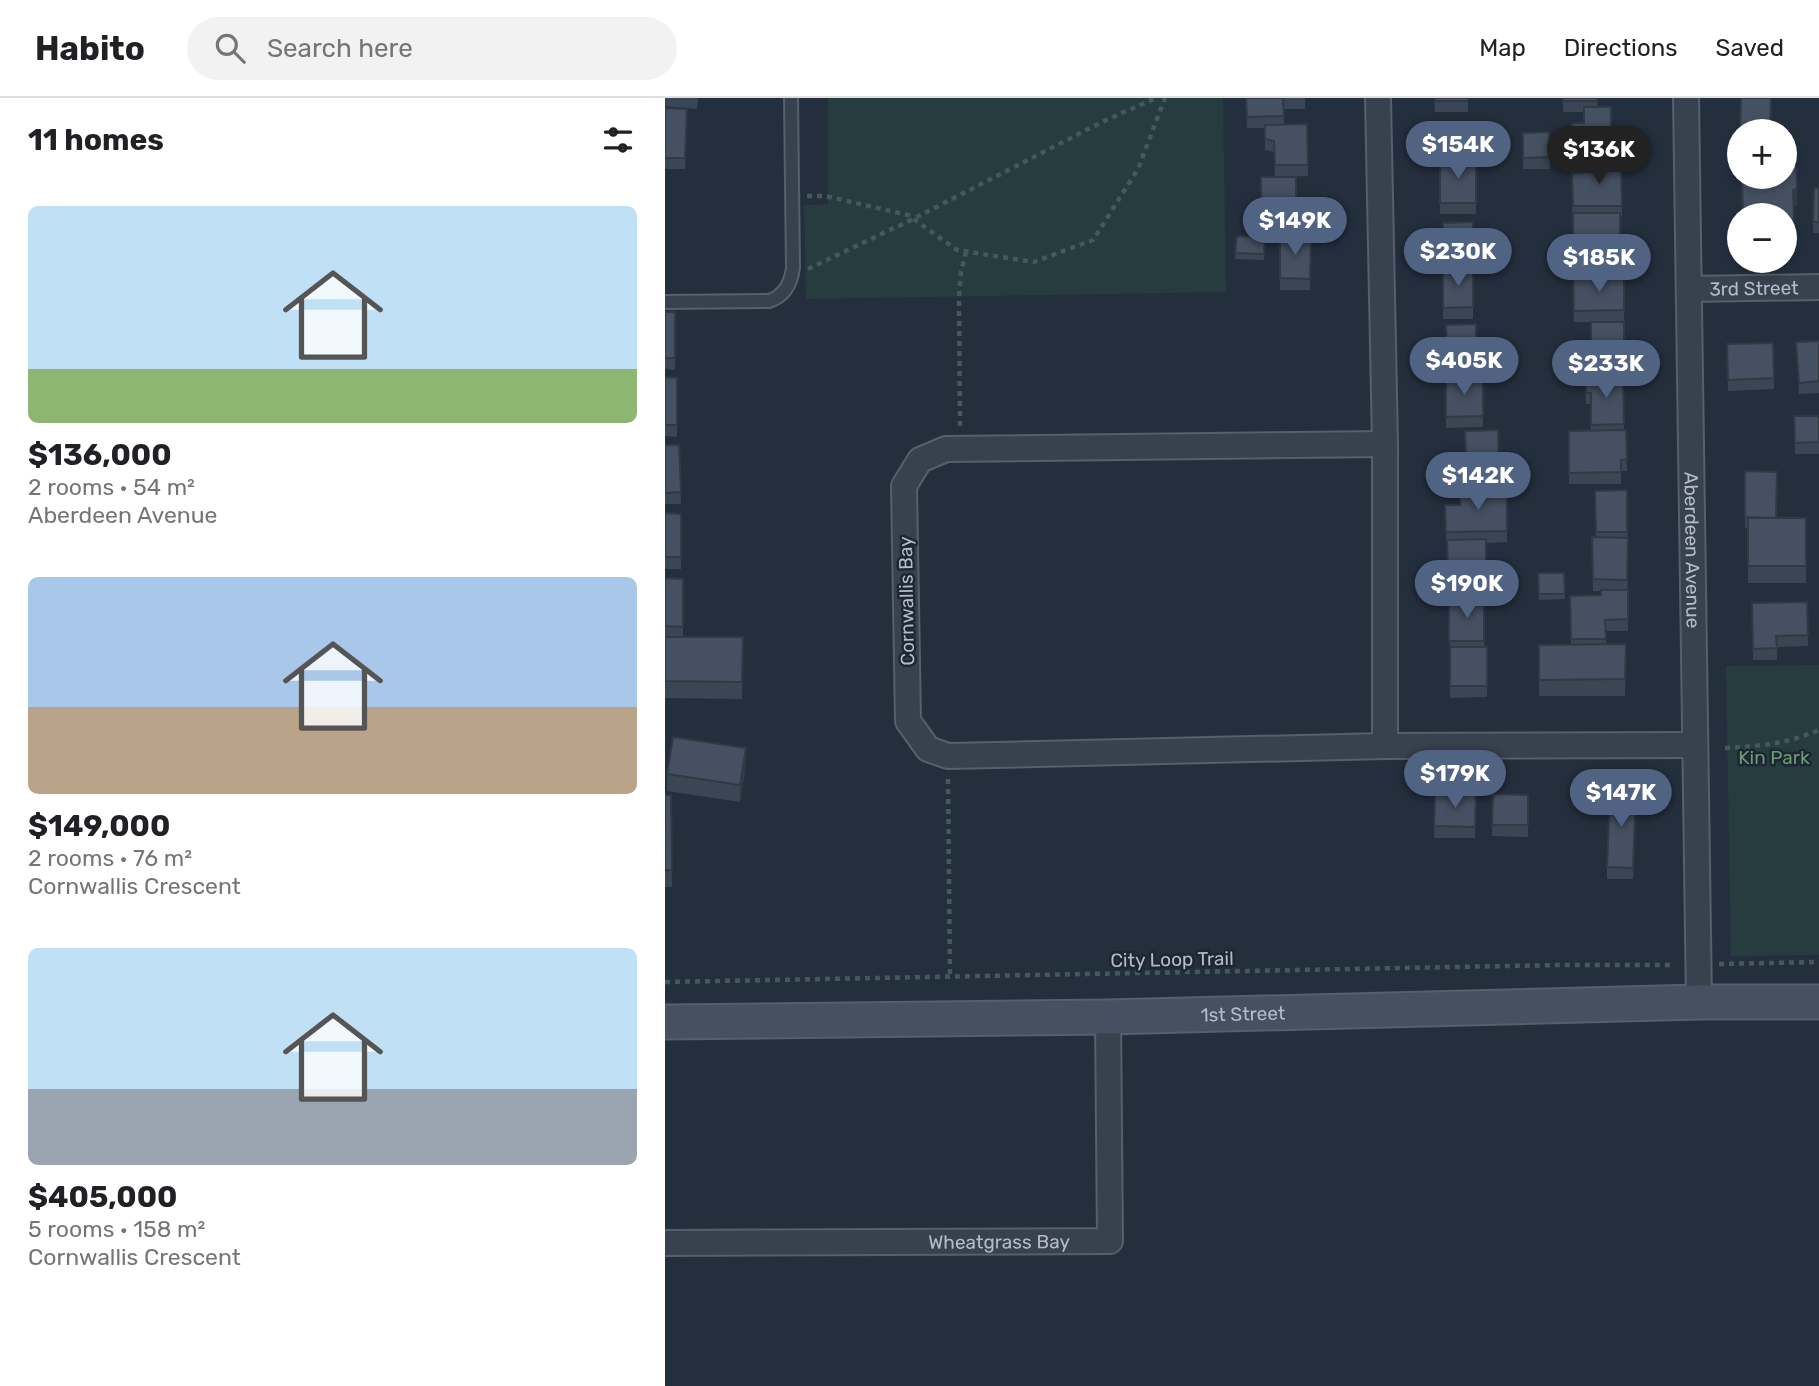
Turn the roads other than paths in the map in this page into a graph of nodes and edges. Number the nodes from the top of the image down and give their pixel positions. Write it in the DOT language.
graph roads {
  1 [pos="791,98"];
  2 [pos="1378,98"];
  3 [pos="1686,98"];
  4 [pos="1819,287"];
  5 [pos="1689,289"];
  6 [pos="665,302"];
  7 [pos="1385,444"];
  8 [pos="1695,745"];
  9 [pos="1385,746"];
  10 [pos="1699,1002"];
  11 [pos="1819,1002"];
  12 [pos="1108,1017"];
  13 [pos="665,1021"];
  14 [pos="665,1243"];
  1 -- 6 [label="lane"];
  2 -- 7 [label="street"];
  3 -- 5 [label="street, Aberdeen Avenue"];
  4 -- 5 [label="street, 3rd Street"];
  5 -- 8 [label="street, Aberdeen Avenue"];
  7 -- 9 [label="street"];
  7 -- 9 [label="street, Cornwallis Bay"];
  8 -- 9 [label="street, Cornwallis Bay"];
  8 -- 10 [label="street, Aberdeen Avenue"];
  10 -- 11 [label="street, 1st Street"];
  10 -- 12 [label="street, 1st Street"];
  12 -- 13 [label="street, 1st Street"];
  12 -- 14 [label="street, Wheatgrass Bay"];
}
